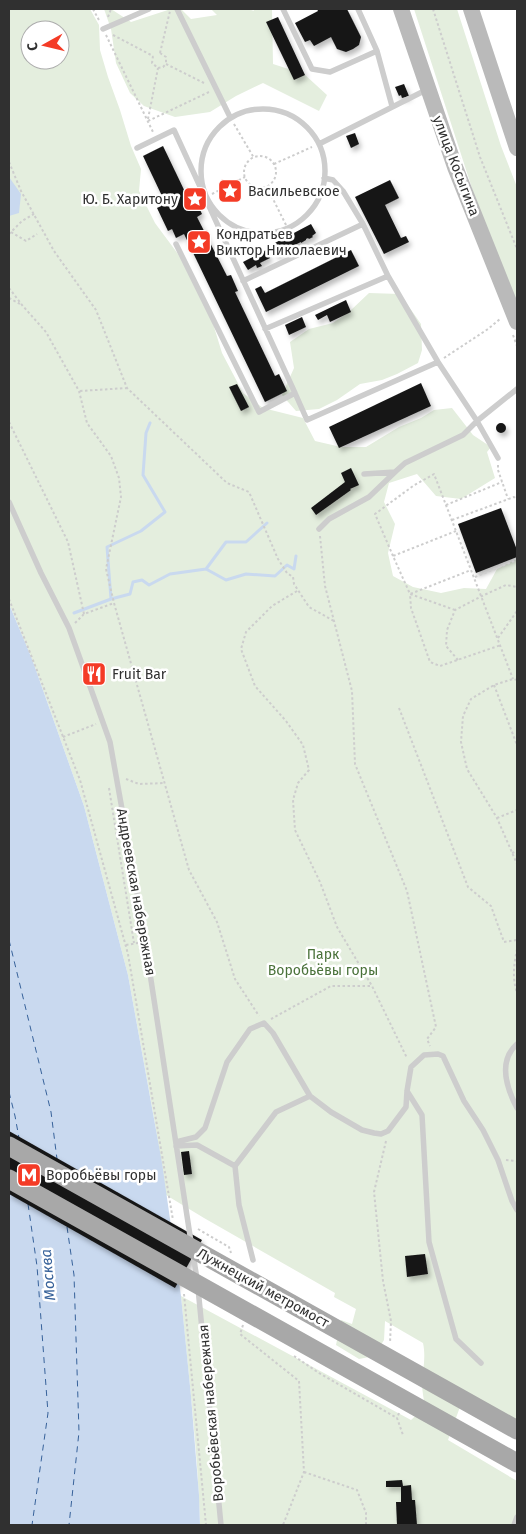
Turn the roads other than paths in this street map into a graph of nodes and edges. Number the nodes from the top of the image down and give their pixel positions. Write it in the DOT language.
graph roads {
  1 [pos="149,9"];
  2 [pos="177,9"];
  3 [pos="283,9"];
  4 [pos="358,9"];
  5 [pos="401,9"];
  6 [pos="471,9"];
  7 [pos="103,29"];
  8 [pos="376,51"];
  9 [pos="428,90"];
  10 [pos="392,106"];
  11 [pos="230,118"];
  12 [pos="319,144"];
  13 [pos="137,148"];
  14 [pos="517,148"];
  15 [pos="324,178"];
  16 [pos="206,197"];
  17 [pos="363,224"];
  18 [pos="176,244"];
  19 [pos="388,276"];
  20 [pos="243,282"];
  21 [pos="517,322"];
  22 [pos="265,328"];
  23 [pos="438,362"];
  24 [pos="517,389"];
  25 [pos="295,393"];
  26 [pos="477,420"];
  27 [pos="498,458"];
  28 [pos="395,472"];
  29 [pos="364,474"];
  30 [pos="9,502"];
  31 [pos="319,529"];
  32 [pos="517,1044"];
  33 [pos="407,1091"];
  34 [pos="310,1096"];
  35 [pos="517,1108"];
  36 [pos="176,1144"];
  37 [pos="9,1146"];
  38 [pos="235,1166"];
  39 [pos="9,1179"];
  40 [pos="517,1210"];
  41 [pos="253,1260"];
  42 [pos="200,1300"];
  43 [pos="481,1363"];
  44 [pos="517,1430"];
  45 [pos="517,1463"];
  46 [pos="517,1518"];
  47 [pos="221,1525"];
  48 [pos="514,1525"];
  1 -- 7 [label="lane"];
  2 -- 11 [label="lane"];
  3 -- 8 [label="lane"];
  4 -- 8 [label="lane"];
  5 -- 9 [label="main road, улица Косыгина"];
  6 -- 14 [label="main road"];
  8 -- 10 [label="lane"];
  9 -- 10 [label="lane"];
  9 -- 21 [label="main road, улица Косыгина"];
  10 -- 12 [label="lane"];
  11 -- 12 [label="lane"];
  11 -- 16 [label="lane"];
  12 -- 15 [label="lane"];
  13 -- 16 [label="lane"];
  15 -- 16 [label="lane"];
  15 -- 17 [label="lane"];
  16 -- 20 [label="lane"];
  17 -- 19 [label="lane"];
  17 -- 20 [label="lane"];
  18 -- 25 [label="lane"];
  19 -- 22 [label="lane"];
  19 -- 23 [label="lane"];
  20 -- 22 [label="lane"];
  22 -- 25 [label="lane"];
  23 -- 25 [label="lane"];
  23 -- 26 [label="lane"];
  24 -- 26 [label="lane"];
  26 -- 27 [label="lane"];
  26 -- 28 [label="lane"];
  28 -- 29 [label="lane"];
  28 -- 31 [label="lane"];
  30 -- 36 [label="lane, Андреевская набережная"];
  32 -- 35 [label="lane"];
  33 -- 34 [label="lane"];
  33 -- 40 [label="lane"];
  33 -- 43 [label="lane"];
  34 -- 36 [label="lane"];
  34 -- 38 [label="lane"];
  36 -- 38 [label="lane"];
  36 -- 42 [label="lane, Андреевская набережная"];
  37 -- 44 [label="main road, Лужнецкий метромост, bridge"];
  38 -- 41 [label="lane"];
  39 -- 45 [label="main road, Лужнецкий метромост, bridge"];
  42 -- 47 [label="lane, Воробьёвская набережная"];
  46 -- 48 [label="lane"];
}
